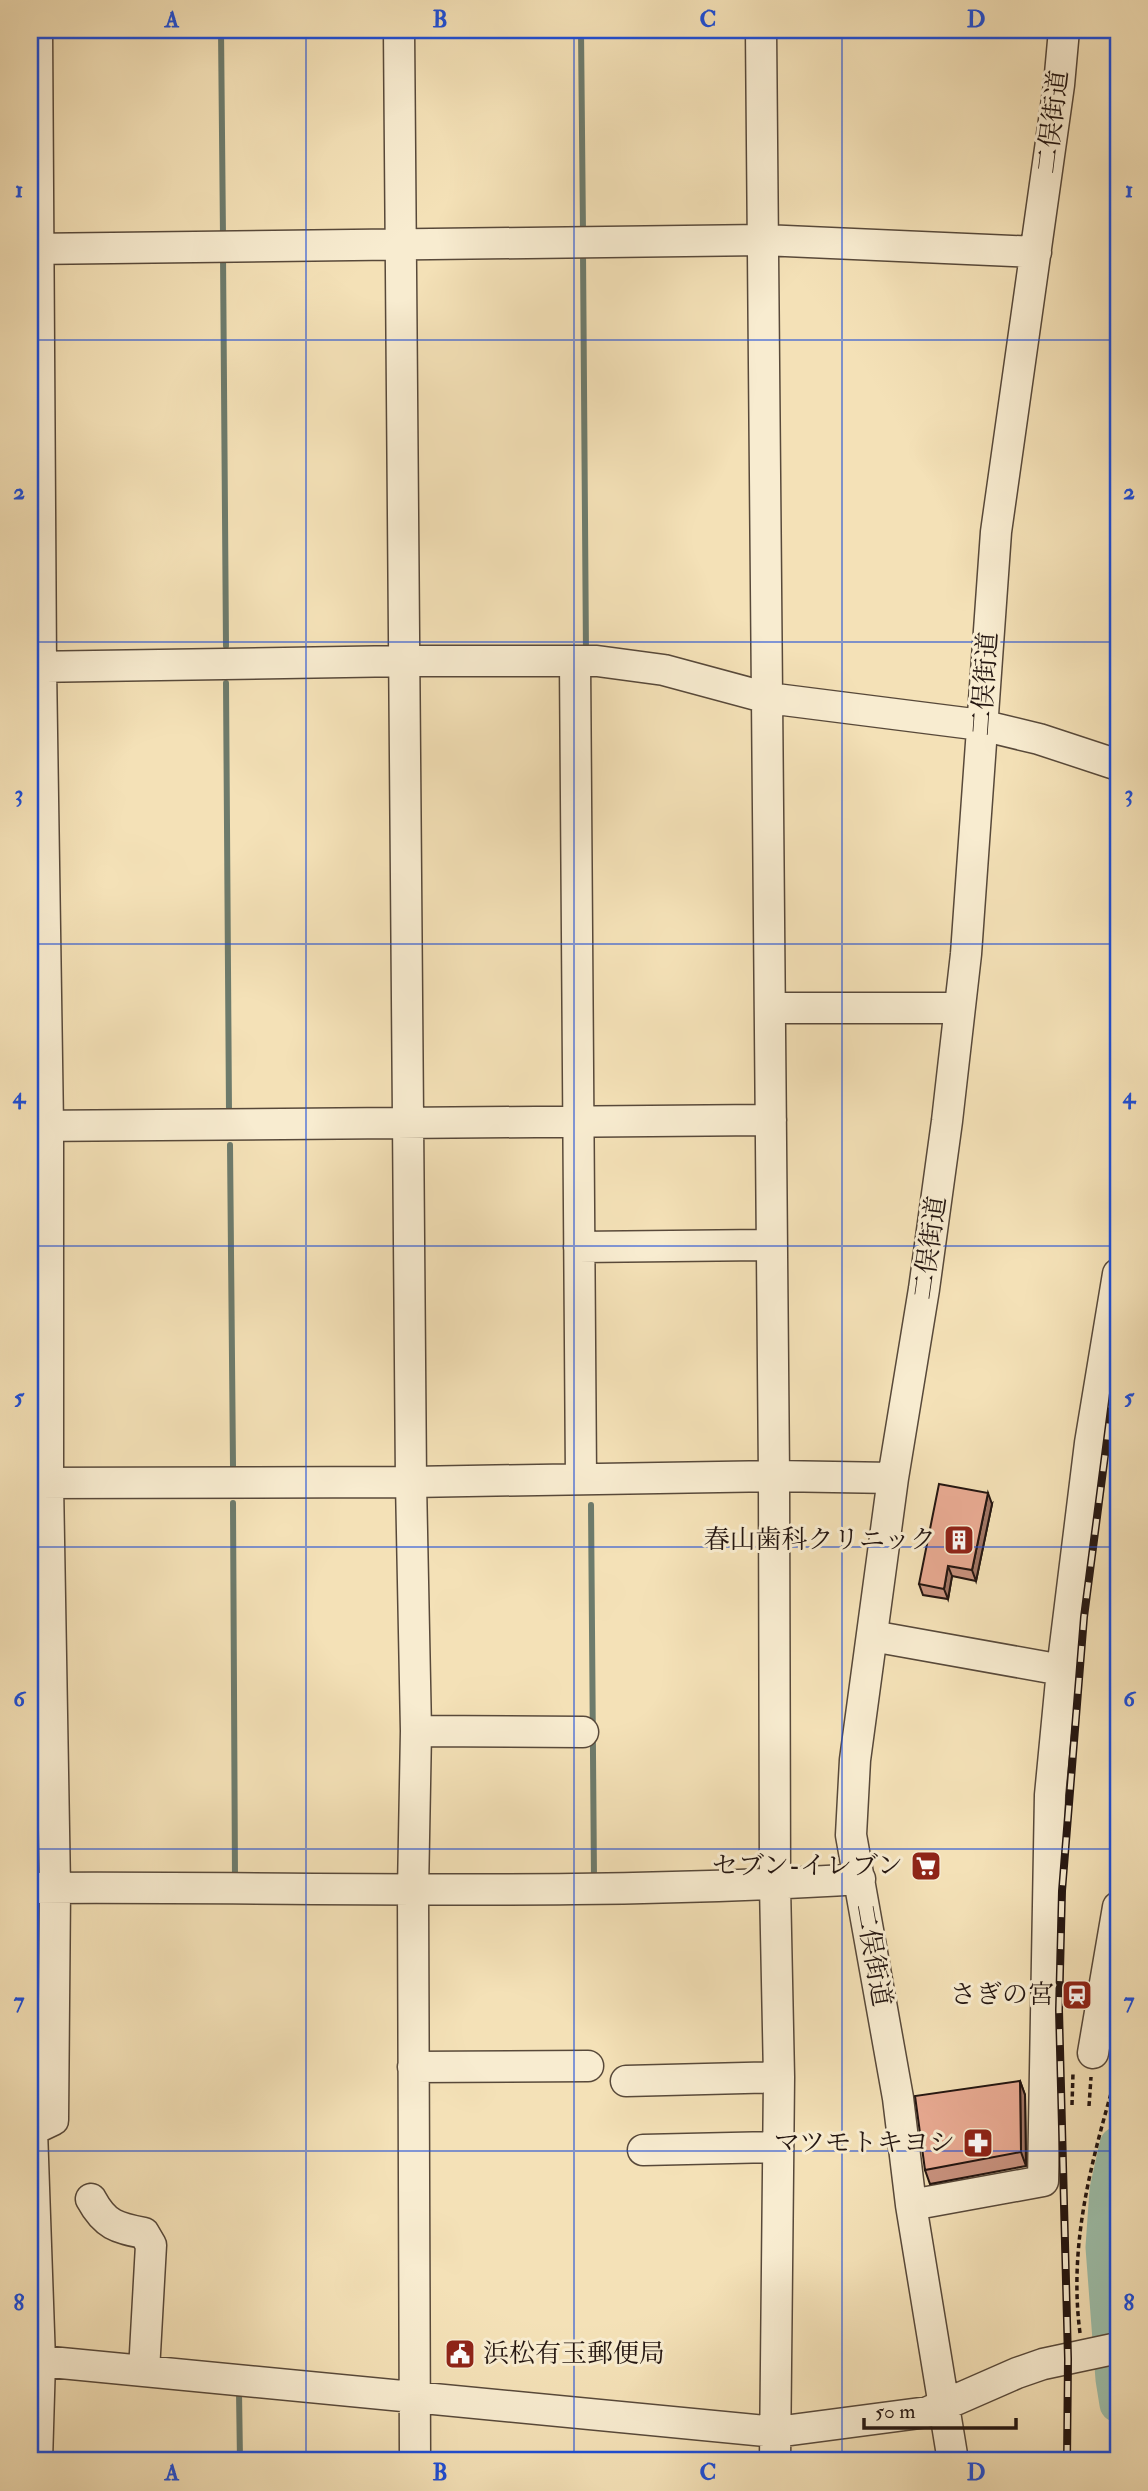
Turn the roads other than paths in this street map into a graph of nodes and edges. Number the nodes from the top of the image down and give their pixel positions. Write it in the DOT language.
graph roads {
  1 [pos="37,30"];
  2 [pos="399,30"];
  3 [pos="761,30"];
  4 [pos="1064,30"];
  5 [pos="763,240"];
  6 [pos="402,243"];
  7 [pos="34,249"];
  8 [pos="1035,251"];
  9 [pos="405,661"];
  10 [pos="583,661"];
  11 [pos="36,667"];
  12 [pos="768,698"];
  13 [pos="981,725"];
  14 [pos="1118,765"];
  15 [pos="958,1008"];
  16 [pos="770,1009"];
  17 [pos="771,1120"];
  18 [pos="578,1123"];
  19 [pos="408,1125"];
  20 [pos="39,1126"];
  21 [pos="772,1245"];
  22 [pos="587,1247"];
  23 [pos="1118,1274"];
  24 [pos="774,1476"];
  25 [pos="893,1478"];
  26 [pos="581,1479"];
  27 [pos="411,1482"];
  28 [pos="39,1483"];
  29 [pos="872,1636"];
  30 [pos="1062,1670"];
  31 [pos="416,1731"];
  32 [pos="583,1732"];
  33 [pos="860,1879"];
  34 [pos="775,1885"];
  35 [pos="43,1888"];
  36 [pos="413,1891"];
  37 [pos="1118,1907"];
  38 [pos="588,2066"];
  39 [pos="413,2067"];
  40 [pos="1086,2068"];
  41 [pos="779,2077"];
  42 [pos="626,2081"];
  43 [pos="777,2147"];
  44 [pos="643,2150"];
  45 [pos="91,2199"];
  46 [pos="911,2205"];
  47 [pos="1098,2353"];
  48 [pos="35,2361"];
  49 [pos="144,2371"];
  50 [pos="414,2398"];
  51 [pos="942,2405"];
  52 [pos="776,2447"];
  53 [pos="37,2461"];
  54 [pos="415,2461"];
  55 [pos="953,2461"];
  1 -- 7 [label="street"];
  2 -- 6 [label="street"];
  3 -- 5 [label="street"];
  4 -- 8 [label="street, 二俣街道"];
  5 -- 6 [label="street"];
  5 -- 8 [label="street"];
  5 -- 12 [label="street"];
  6 -- 7 [label="street"];
  6 -- 9 [label="street"];
  7 -- 11 [label="street"];
  8 -- 13 [label="street, 二俣街道"];
  9 -- 10 [label="street"];
  9 -- 11 [label="street"];
  9 -- 19 [label="street"];
  10 -- 12 [label="street"];
  10 -- 18 [label="street"];
  11 -- 20 [label="street"];
  12 -- 13 [label="street"];
  12 -- 16 [label="street"];
  13 -- 14 [label="street"];
  13 -- 15 [label="street, 二俣街道"];
  15 -- 16 [label="street"];
  15 -- 25 [label="street, 二俣街道"];
  16 -- 17 [label="street"];
  17 -- 18 [label="street"];
  17 -- 21 [label="street"];
  18 -- 19 [label="street"];
  18 -- 22 [label="street"];
  19 -- 20 [label="street"];
  19 -- 27 [label="street"];
  20 -- 28 [label="street"];
  21 -- 22 [label="street"];
  21 -- 24 [label="street"];
  22 -- 26 [label="street"];
  23 -- 30 [label="street"];
  24 -- 25 [label="street"];
  24 -- 26 [label="street"];
  24 -- 34 [label="street"];
  25 -- 29 [label="street, 二俣街道"];
  26 -- 27 [label="street"];
  27 -- 28 [label="street"];
  27 -- 31 [label="street"];
  28 -- 35 [label="street"];
  29 -- 30 [label="street"];
  29 -- 33 [label="street, 二俣街道"];
  30 -- 46 [label="street"];
  31 -- 32 [label="street"];
  31 -- 36 [label="street"];
  33 -- 34 [label="street"];
  33 -- 46 [label="street, 二俣街道"];
  34 -- 36 [label="street"];
  34 -- 41 [label="street"];
  35 -- 36 [label="street"];
  35 -- 48 [label="street"];
  36 -- 39 [label="street"];
  37 -- 40 [label="street"];
  38 -- 39 [label="street"];
  39 -- 50 [label="street"];
  41 -- 42 [label="street"];
  41 -- 43 [label="street"];
  43 -- 44 [label="street"];
  43 -- 52 [label="street"];
  45 -- 49 [label="street"];
  46 -- 51 [label="street, 二俣街道"];
  47 -- 51 [label="street"];
  48 -- 49 [label="street"];
  48 -- 53 [label="street"];
  49 -- 50 [label="street"];
  50 -- 52 [label="street"];
  50 -- 54 [label="street"];
  51 -- 52 [label="street"];
  51 -- 55 [label="street, 二俣街道"];
}
